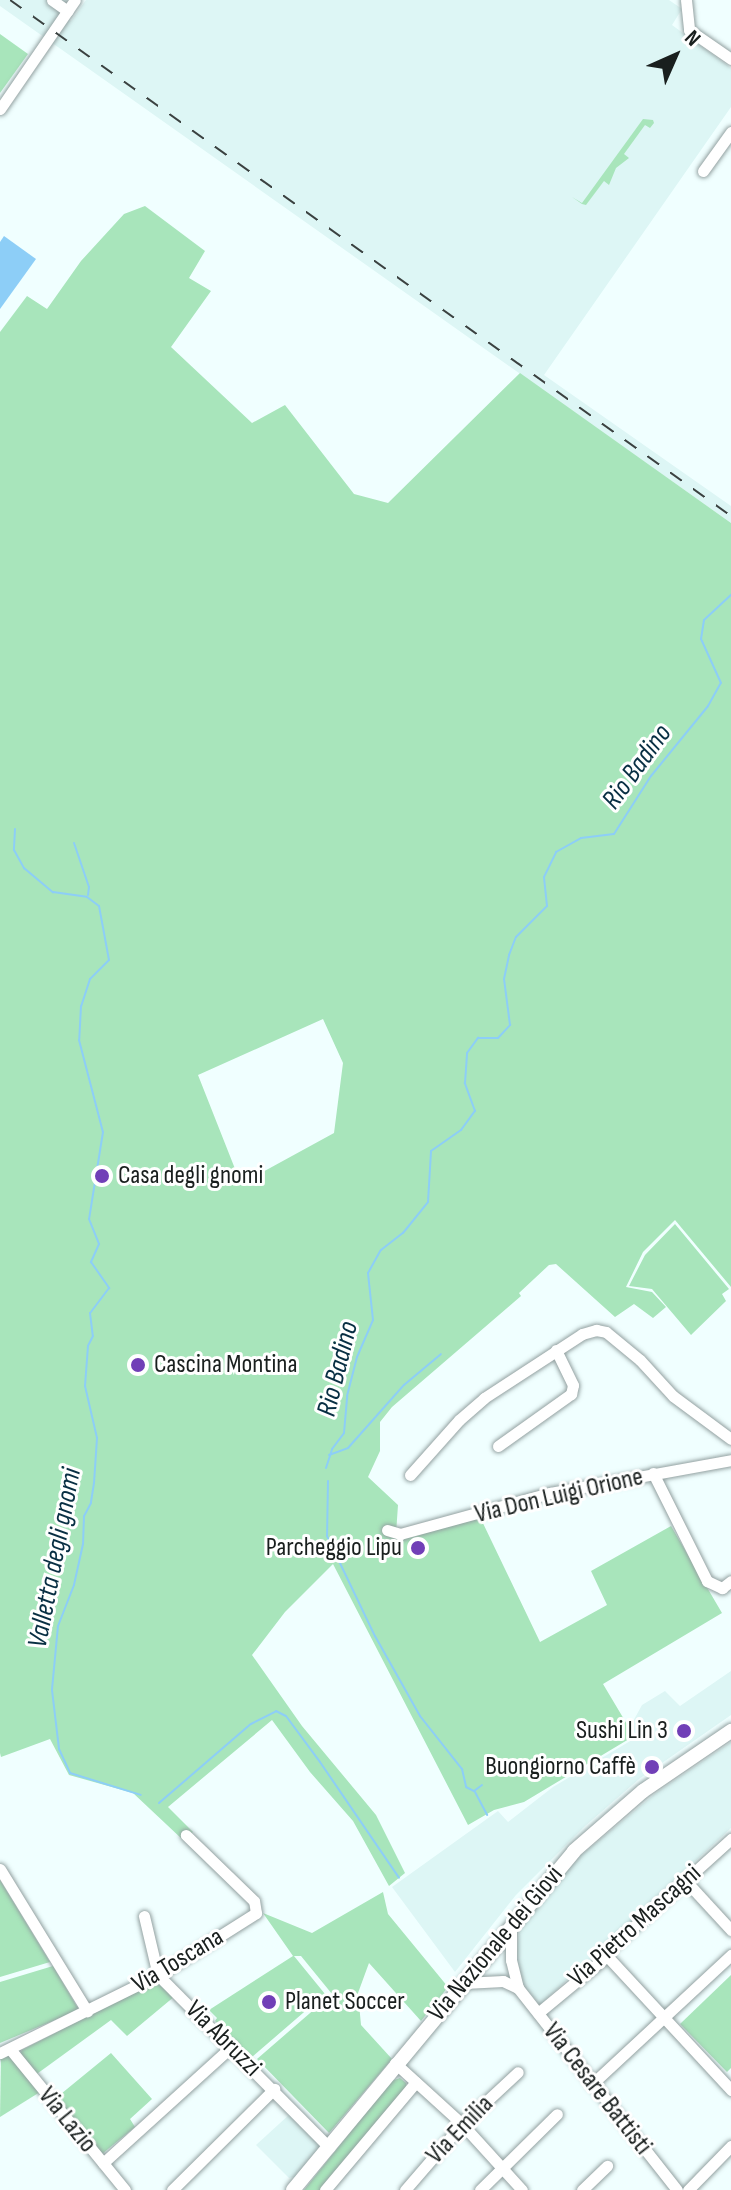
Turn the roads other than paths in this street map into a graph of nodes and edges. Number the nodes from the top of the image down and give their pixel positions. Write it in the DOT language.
graph roads {
  1 [pos="52,0"];
  2 [pos="75,0"];
  3 [pos="686,0"];
  4 [pos="68,11"];
  5 [pos="730,59"];
  6 [pos="0,109"];
  7 [pos="731,132"];
  8 [pos="703,171"];
  9 [pos="556,1350"];
  10 [pos="731,1439"];
  11 [pos="498,1446"];
  12 [pos="731,1460"];
  13 [pos="653,1473"];
  14 [pos="410,1475"];
  15 [pos="387,1530"];
  16 [pos="731,1581"];
  17 [pos="731,1731"];
  18 [pos="186,1835"];
  19 [pos="731,1839"];
  20 [pos="0,1869"];
  21 [pos="685,1880"];
  22 [pos="144,1916"];
  23 [pos="511,1928"];
  24 [pos="731,1930"];
  25 [pos="731,1955"];
  26 [pos="607,1956"];
  27 [pos="486,1958"];
  28 [pos="511,1960"];
  29 [pos="158,1975"];
  30 [pos="490,1981"];
  31 [pos="464,1983"];
  32 [pos="518,1988"];
  33 [pos="87,2011"];
  34 [pos="538,2013"];
  35 [pos="663,2018"];
  36 [pos="232,2046"];
  37 [pos="5,2051"];
  38 [pos="395,2063"];
  39 [pos="518,2072"];
  40 [pos="416,2082"];
  41 [pos="592,2084"];
  42 [pos="274,2089"];
  43 [pos="731,2090"];
  44 [pos="557,2114"];
  45 [pos="462,2124"];
  46 [pos="731,2146"];
  47 [pos="329,2147"];
  48 [pos="103,2163"];
  49 [pos="501,2166"];
  50 [pos="607,2166"];
  51 [pos="125,2190"];
  52 [pos="172,2190"];
  53 [pos="293,2190"];
  54 [pos="325,2190"];
  55 [pos="405,2190"];
  56 [pos="480,2190"];
  57 [pos="522,2190"];
  58 [pos="582,2190"];
  59 [pos="677,2190"];
  60 [pos="688,2190"];
  1 -- 4 [label="street"];
  2 -- 4 [label="street"];
  3 -- 5 [label="street"];
  4 -- 6 [label="street"];
  7 -- 8 [label="street"];
  9 -- 10 [label="street"];
  9 -- 11 [label="street"];
  9 -- 14 [label="street"];
  12 -- 13 [label="street, Via Don Luigi Orione"];
  13 -- 15 [label="street, Via Don Luigi Orione"];
  13 -- 16 [label="street"];
  17 -- 23 [label="main road, Via Nazionale dei Giovi"];
  18 -- 29 [label="street, Via Toscana"];
  19 -- 21 [label="street, Via Pietro Mascagni"];
  20 -- 33 [label="street"];
  21 -- 24 [label="street"];
  21 -- 26 [label="street, Via Pietro Mascagni"];
  22 -- 29 [label="street"];
  23 -- 27 [label="main road, Via Nazionale dei Giovi"];
  23 -- 28 [label="street, Via Cesare Battisti"];
  25 -- 35 [label="street"];
  26 -- 34 [label="street, Via Pietro Mascagni"];
  26 -- 35 [label="street"];
  27 -- 28 [label="street"];
  27 -- 30 [label="street"];
  27 -- 31 [label="main road, Via Nazionale dei Giovi"];
  28 -- 32 [label="street, Via Cesare Battisti"];
  29 -- 33 [label="street, Via Toscana"];
  29 -- 36 [label="street, Via Abruzzi"];
  30 -- 31 [label="street"];
  30 -- 32 [label="street"];
  31 -- 38 [label="main road, Via Nazionale dei Giovi"];
  32 -- 34 [label="street, Via Cesare Battisti"];
  33 -- 37 [label="street, Via Toscana"];
  34 -- 41 [label="street, Via Cesare Battisti"];
  35 -- 41 [label="street"];
  35 -- 43 [label="street"];
  36 -- 42 [label="street, Via Abruzzi"];
  36 -- 48 [label="street"];
  37 -- 48 [label="street, Via Lazio"];
  38 -- 40 [label="street"];
  38 -- 47 [label="main road, Via Nazionale dei Giovi"];
  39 -- 45 [label="street, Via Emilia"];
  40 -- 45 [label="street"];
  40 -- 54 [label="street"];
  41 -- 59 [label="street, Via Cesare Battisti"];
  42 -- 47 [label="street, Via Abruzzi"];
  42 -- 52 [label="street"];
  44 -- 49 [label="street"];
  45 -- 49 [label="street"];
  45 -- 55 [label="street, Via Emilia"];
  46 -- 60 [label="street"];
  47 -- 53 [label="main road, Via Nazionale dei Giovi"];
  48 -- 51 [label="street, Via Lazio"];
  49 -- 56 [label="street"];
  49 -- 57 [label="street"];
  50 -- 58 [label="street"];
}
